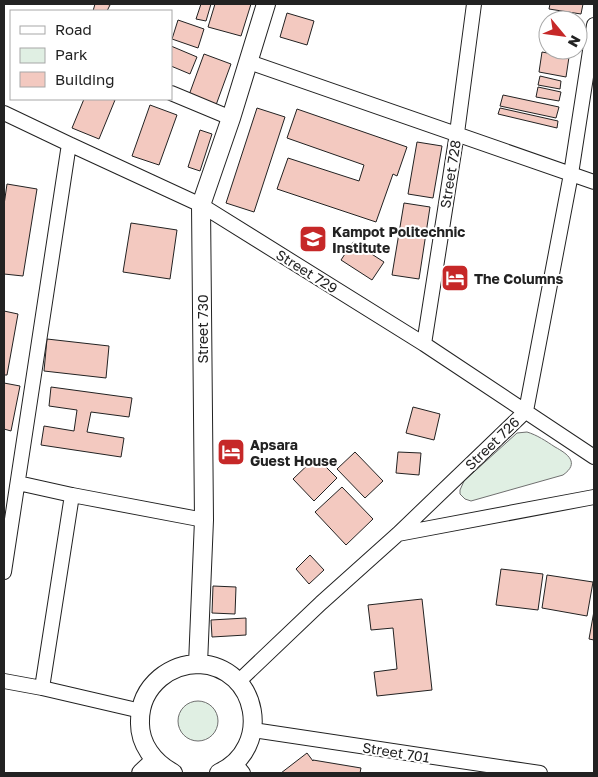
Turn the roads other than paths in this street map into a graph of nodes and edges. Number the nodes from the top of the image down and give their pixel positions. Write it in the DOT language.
graph roads {
  1 [pos="266,4"];
  2 [pos="474,4"];
  3 [pos="594,25"];
  4 [pos="249,62"];
  5 [pos="172,93"];
  6 [pos="4,113"];
  7 [pos="231,118"];
  8 [pos="457,134"];
  9 [pos="68,144"];
  10 [pos="571,174"];
  11 [pos="594,182"];
  12 [pos="201,205"];
  13 [pos="424,344"];
  14 [pos="526,411"];
  15 [pos="594,457"];
  16 [pos="18,483"];
  17 [pos="72,495"];
  18 [pos="594,497"];
  19 [pos="204,520"];
  20 [pos="398,534"];
  21 [pos="4,572"];
  22 [pos="198,664"];
  23 [pos="4,682"];
  24 [pos="238,682"];
  25 [pos="42,688"];
  26 [pos="141,711"];
  27 [pos="253,730"];
  28 [pos="155,760"];
  29 [pos="239,768"];
  30 [pos="141,773"];
  31 [pos="173,773"];
  32 [pos="219,773"];
  33 [pos="540,773"];
  1 -- 4 [label="street, Street 730"];
  2 -- 8 [label="street, Street 728"];
  3 -- 10 [label="street, Street 726"];
  4 -- 7 [label="street, Street 730"];
  4 -- 8 [label="street"];
  5 -- 7 [label="street"];
  6 -- 9 [label="street, Street 729"];
  7 -- 12 [label="street, Street 730"];
  8 -- 10 [label="street"];
  8 -- 13 [label="street, Street 728"];
  9 -- 12 [label="street, Street 729"];
  9 -- 16 [label="street"];
  10 -- 11 [label="street"];
  10 -- 14 [label="street, Street 726"];
  12 -- 13 [label="street, Street 729"];
  12 -- 19 [label="street, Street 730"];
  13 -- 14 [label="street, Street 729"];
  14 -- 15 [label="street, Street 729"];
  14 -- 20 [label="street, Street 726"];
  16 -- 17 [label="street"];
  16 -- 21 [label="street"];
  17 -- 19 [label="street"];
  17 -- 25 [label="street"];
  18 -- 20 [label="street"];
  19 -- 22 [label="street, Street 730"];
  20 -- 24 [label="street, Street 726"];
  22 -- 24 [label="street"];
  22 -- 26 [label="street"];
  23 -- 25 [label="street"];
  24 -- 27 [label="street"];
  25 -- 26 [label="street"];
  26 -- 28 [label="street"];
  27 -- 29 [label="street"];
  27 -- 33 [label="street, Street 701"];
  28 -- 30 [label="street"];
  28 -- 31 [label="street"];
  29 -- 32 [label="street"];
}
